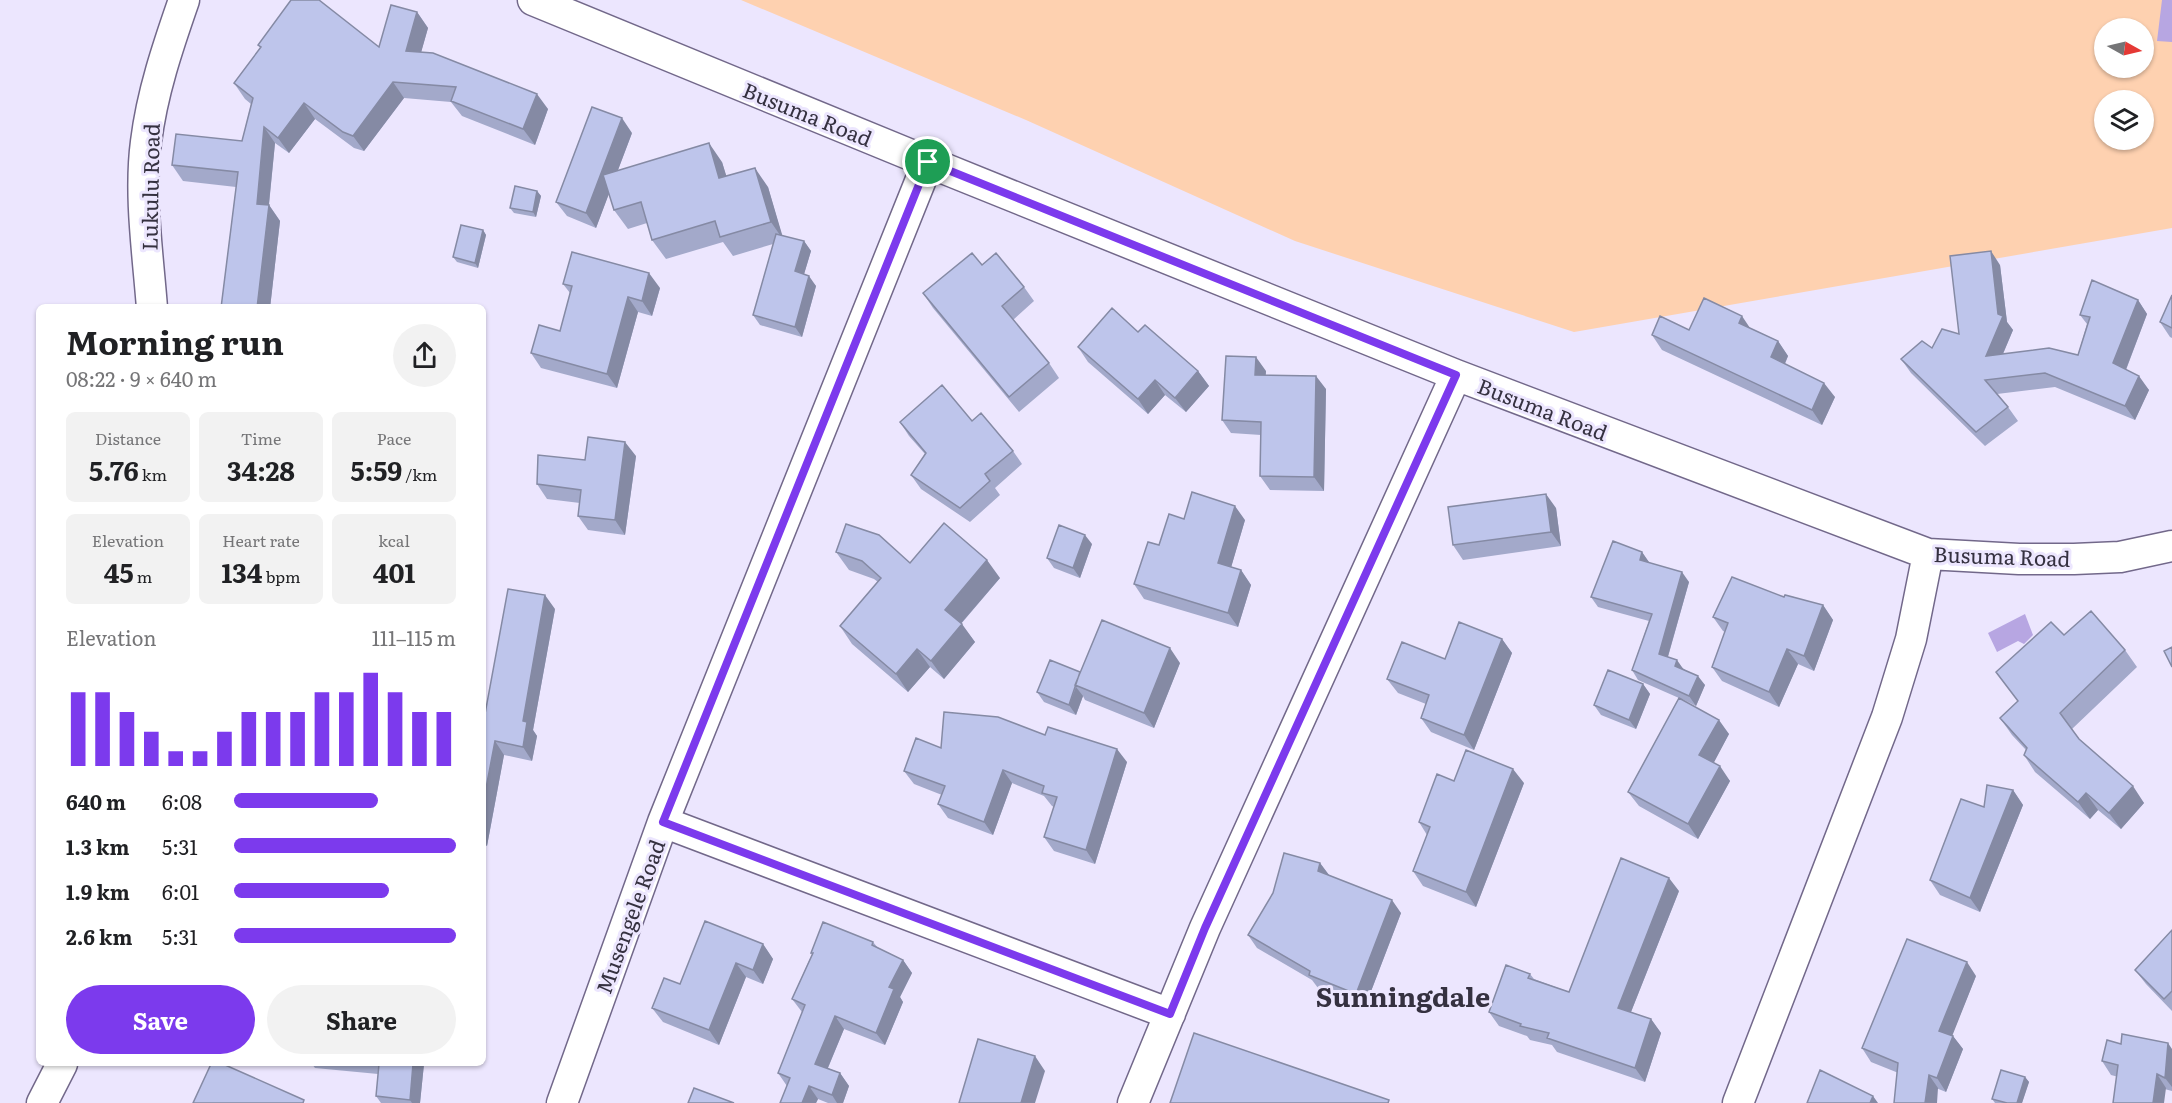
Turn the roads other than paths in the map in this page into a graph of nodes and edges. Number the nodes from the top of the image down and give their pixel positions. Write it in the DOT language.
graph roads {
  1 [pos="184,0"];
  2 [pos="533,0"];
  3 [pos="928,162"];
  4 [pos="152,304"];
  5 [pos="1456,375"];
  6 [pos="2172,546"];
  7 [pos="1928,554"];
  8 [pos="663,822"];
  9 [pos="1170,1014"];
  10 [pos="61,1066"];
  11 [pos="42,1103"];
  12 [pos="562,1103"];
  13 [pos="1133,1103"];
  14 [pos="1738,1103"];
  1 -- 4 [label="street, Lukulu Road"];
  2 -- 3 [label="street, Busuma Road"];
  3 -- 5 [label="street, Busuma Road"];
  3 -- 8 [label="street, Musengele Road"];
  5 -- 7 [label="street, Busuma Road"];
  5 -- 9 [label="street"];
  6 -- 7 [label="street, Busuma Road"];
  7 -- 14 [label="street"];
  8 -- 9 [label="street"];
  8 -- 12 [label="street, Musengele Road"];
  9 -- 13 [label="street"];
  10 -- 11 [label="street"];
}
